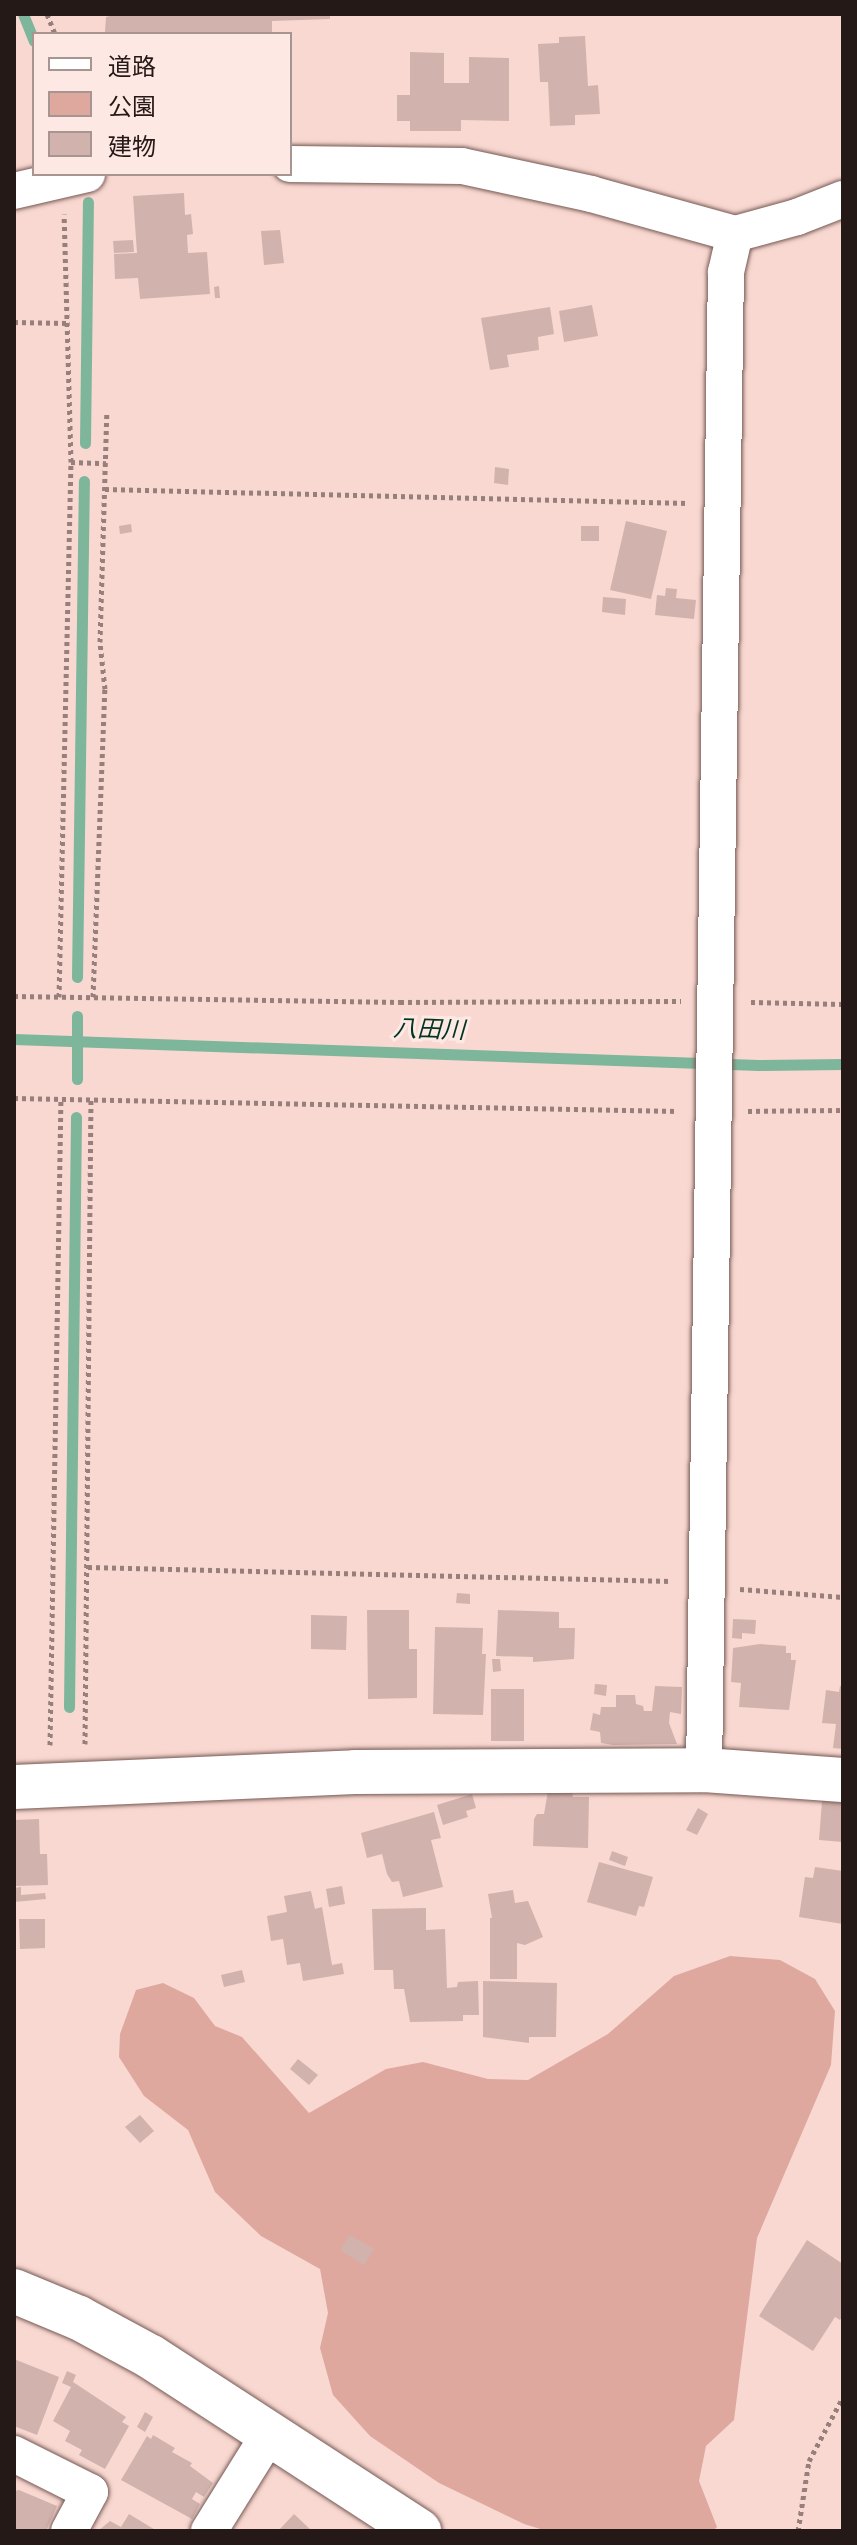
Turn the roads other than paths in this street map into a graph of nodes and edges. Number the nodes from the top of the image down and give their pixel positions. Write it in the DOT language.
graph roads {
  1 [pos="292,164"];
  2 [pos="75,176"];
  3 [pos="14,191"];
  4 [pos="843,199"];
  5 [pos="735,234"];
  6 [pos="704,1770"];
  7 [pos="843,1780"];
  8 [pos="14,1787"];
  9 [pos="14,2291"];
  10 [pos="270,2433"];
  11 [pos="14,2454"];
  12 [pos="69,2531"];
  13 [pos="209,2531"];
  14 [pos="419,2531"];
  1 -- 5 [label="street"];
  2 -- 3 [label="street"];
  4 -- 5 [label="street"];
  5 -- 6 [label="street"];
  6 -- 7 [label="street"];
  6 -- 8 [label="street"];
  9 -- 10 [label="street"];
  10 -- 13 [label="street"];
  10 -- 14 [label="street"];
  11 -- 12 [label="street"];
}
